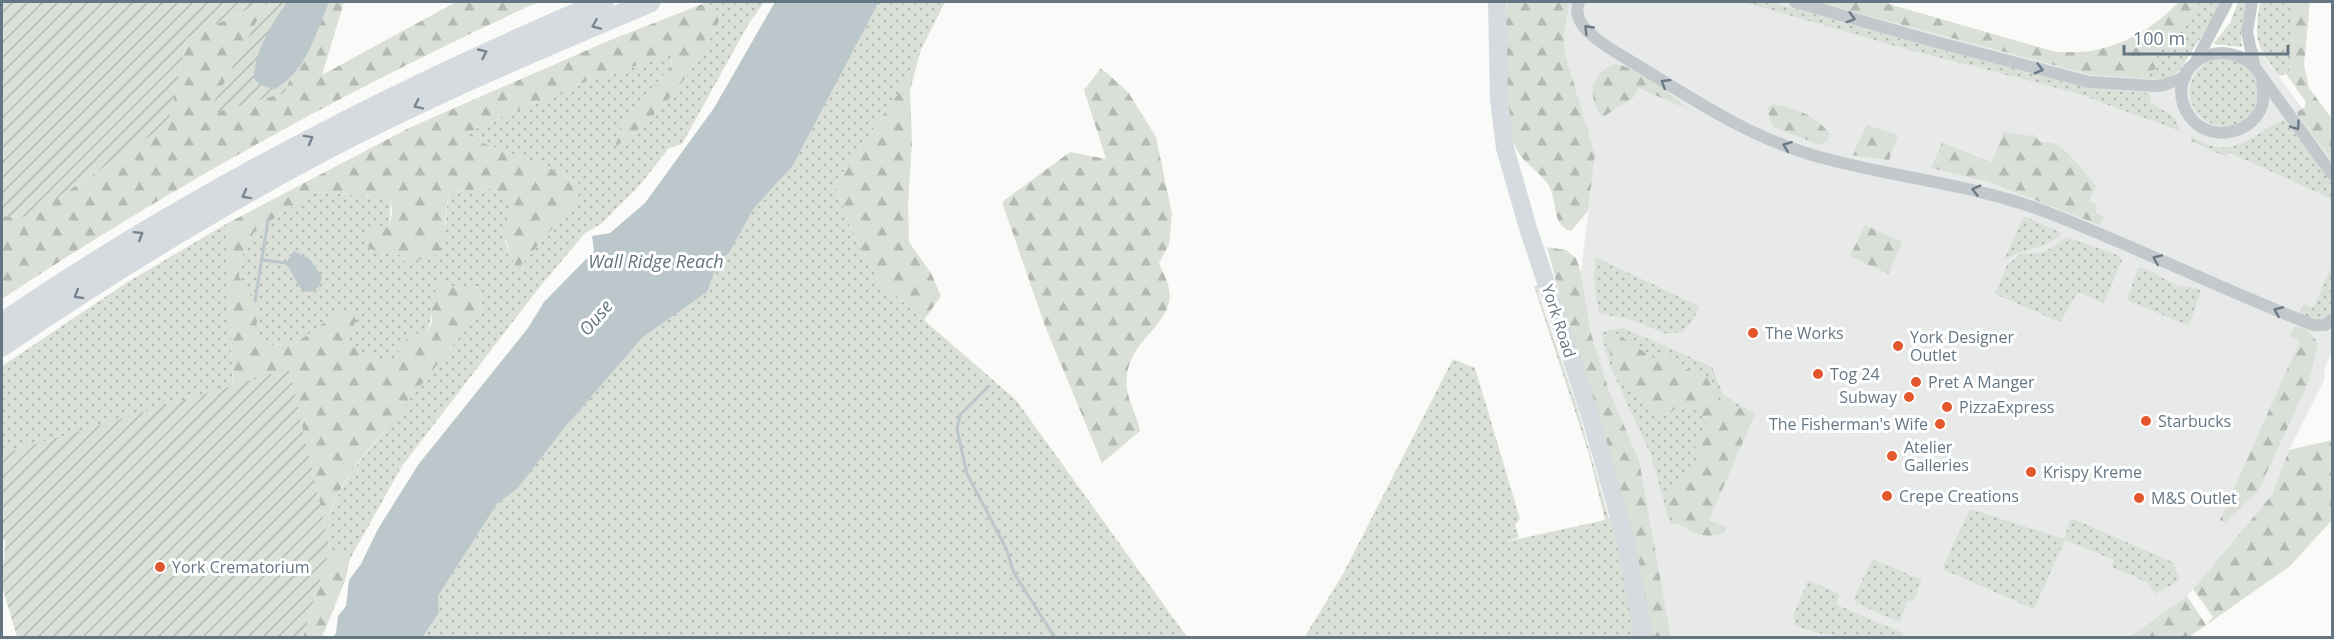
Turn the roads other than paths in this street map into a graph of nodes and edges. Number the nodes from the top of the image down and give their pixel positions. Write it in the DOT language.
graph roads {
  1 [pos="603,2"];
  2 [pos="650,2"];
  3 [pos="1497,2"];
  4 [pos="1579,2"];
  5 [pos="1795,2"];
  6 [pos="2228,2"];
  7 [pos="2252,2"];
  8 [pos="2195,62"];
  9 [pos="2254,66"];
  10 [pos="2185,77"];
  11 [pos="2262,78"];
  12 [pos="2332,174"];
  13 [pos="2332,320"];
  14 [pos="2,323"];
  15 [pos="2,346"];
  16 [pos="1644,638"];
  14 -- 1 [label="highway, one-way"];
  2 -- 15 [label="highway, one-way"];
  3 -- 16 [label="main road, York Road"];
  13 -- 4 [label="street, one-way"];
  5 -- 10 [label="street, one-way"];
  6 -- 8 [label="street"];
  7 -- 9 [label="street"];
  8 -- 9 [label="street"];
  8 -- 10 [label="street"];
  9 -- 11 [label="street"];
  10 -- 11 [label="street"];
  11 -- 12 [label="street, one-way"];
}
